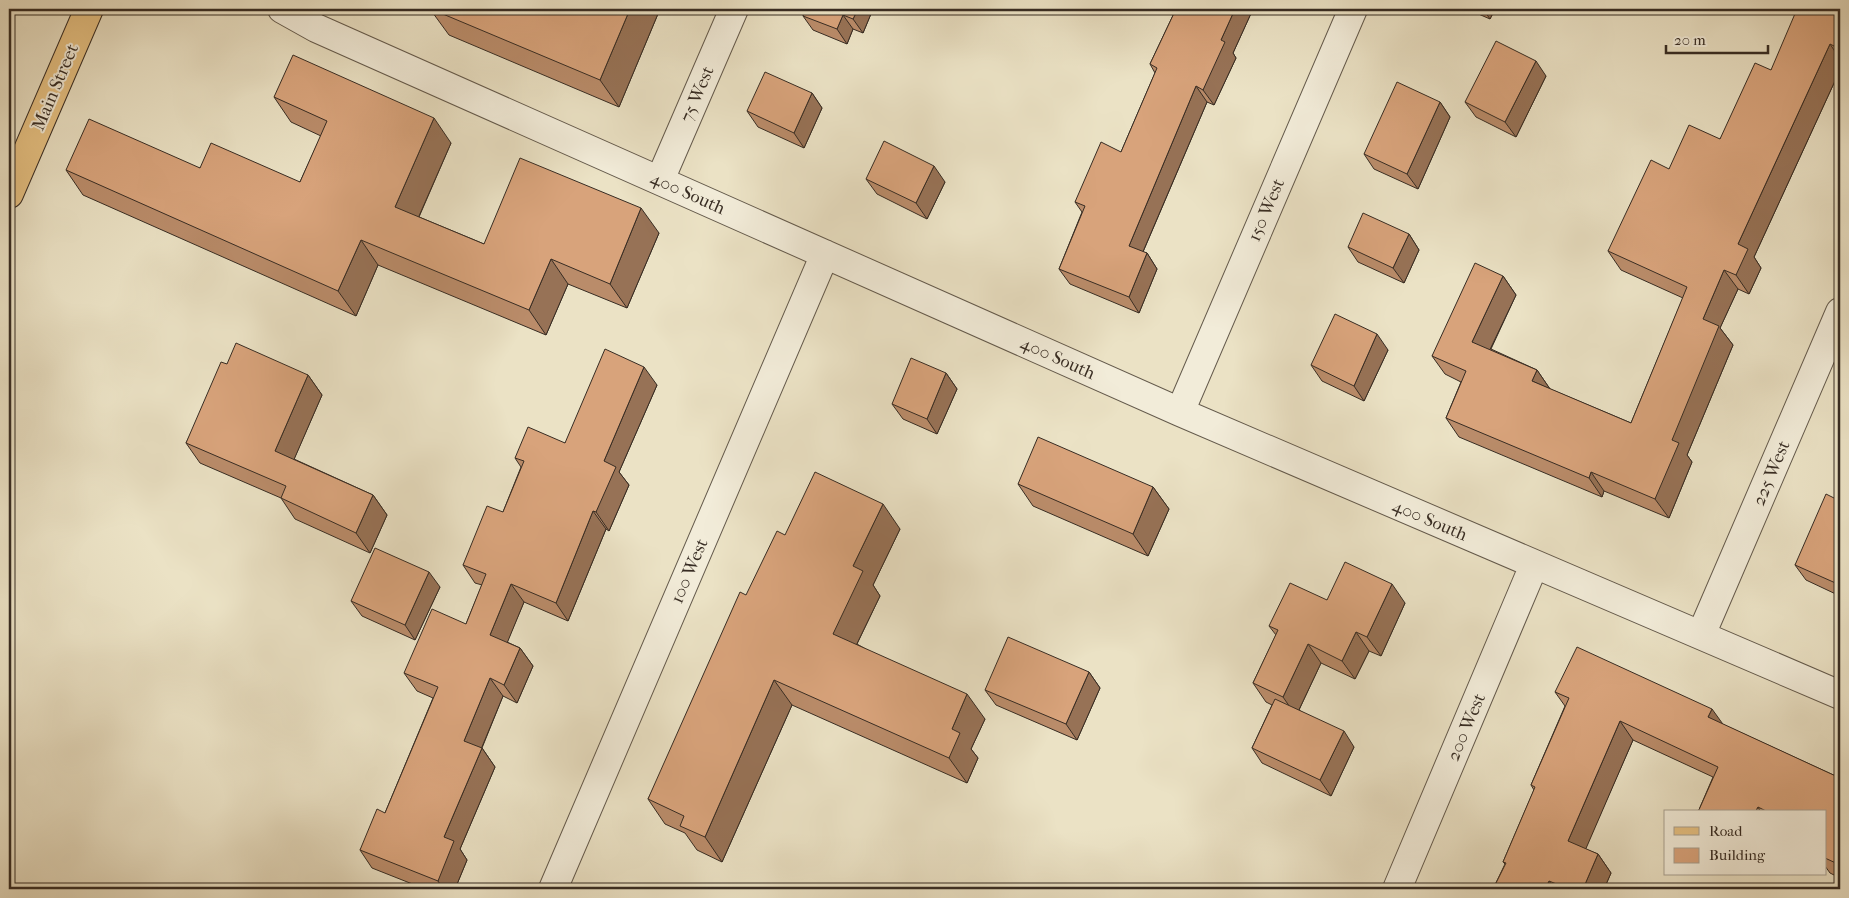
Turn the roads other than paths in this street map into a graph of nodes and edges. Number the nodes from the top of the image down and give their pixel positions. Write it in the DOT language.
graph roads {
  1 [pos="88,9"];
  2 [pos="282,9"];
  3 [pos="734,9"];
  4 [pos="1353,9"];
  5 [pos="660,180"];
  6 [pos="9,194"];
  7 [pos="826,254"];
  8 [pos="1840,312"];
  9 [pos="1180,412"];
  10 [pos="1534,565"];
  11 [pos="1701,635"];
  12 [pos="1840,695"];
  13 [pos="553,889"];
  14 [pos="1397,889"];
  1 -- 6 [label="main road, Main Street"];
  2 -- 5 [label="street, 400 South"];
  3 -- 5 [label="street, 75 West"];
  4 -- 9 [label="street, 150 West"];
  5 -- 7 [label="street, 400 South"];
  7 -- 9 [label="street, 400 South"];
  7 -- 13 [label="street, 100 West"];
  8 -- 11 [label="street, 225 West"];
  9 -- 10 [label="street, 400 South"];
  10 -- 11 [label="street, 400 South"];
  10 -- 14 [label="street, 200 West"];
  11 -- 12 [label="street, 400 South"];
}
